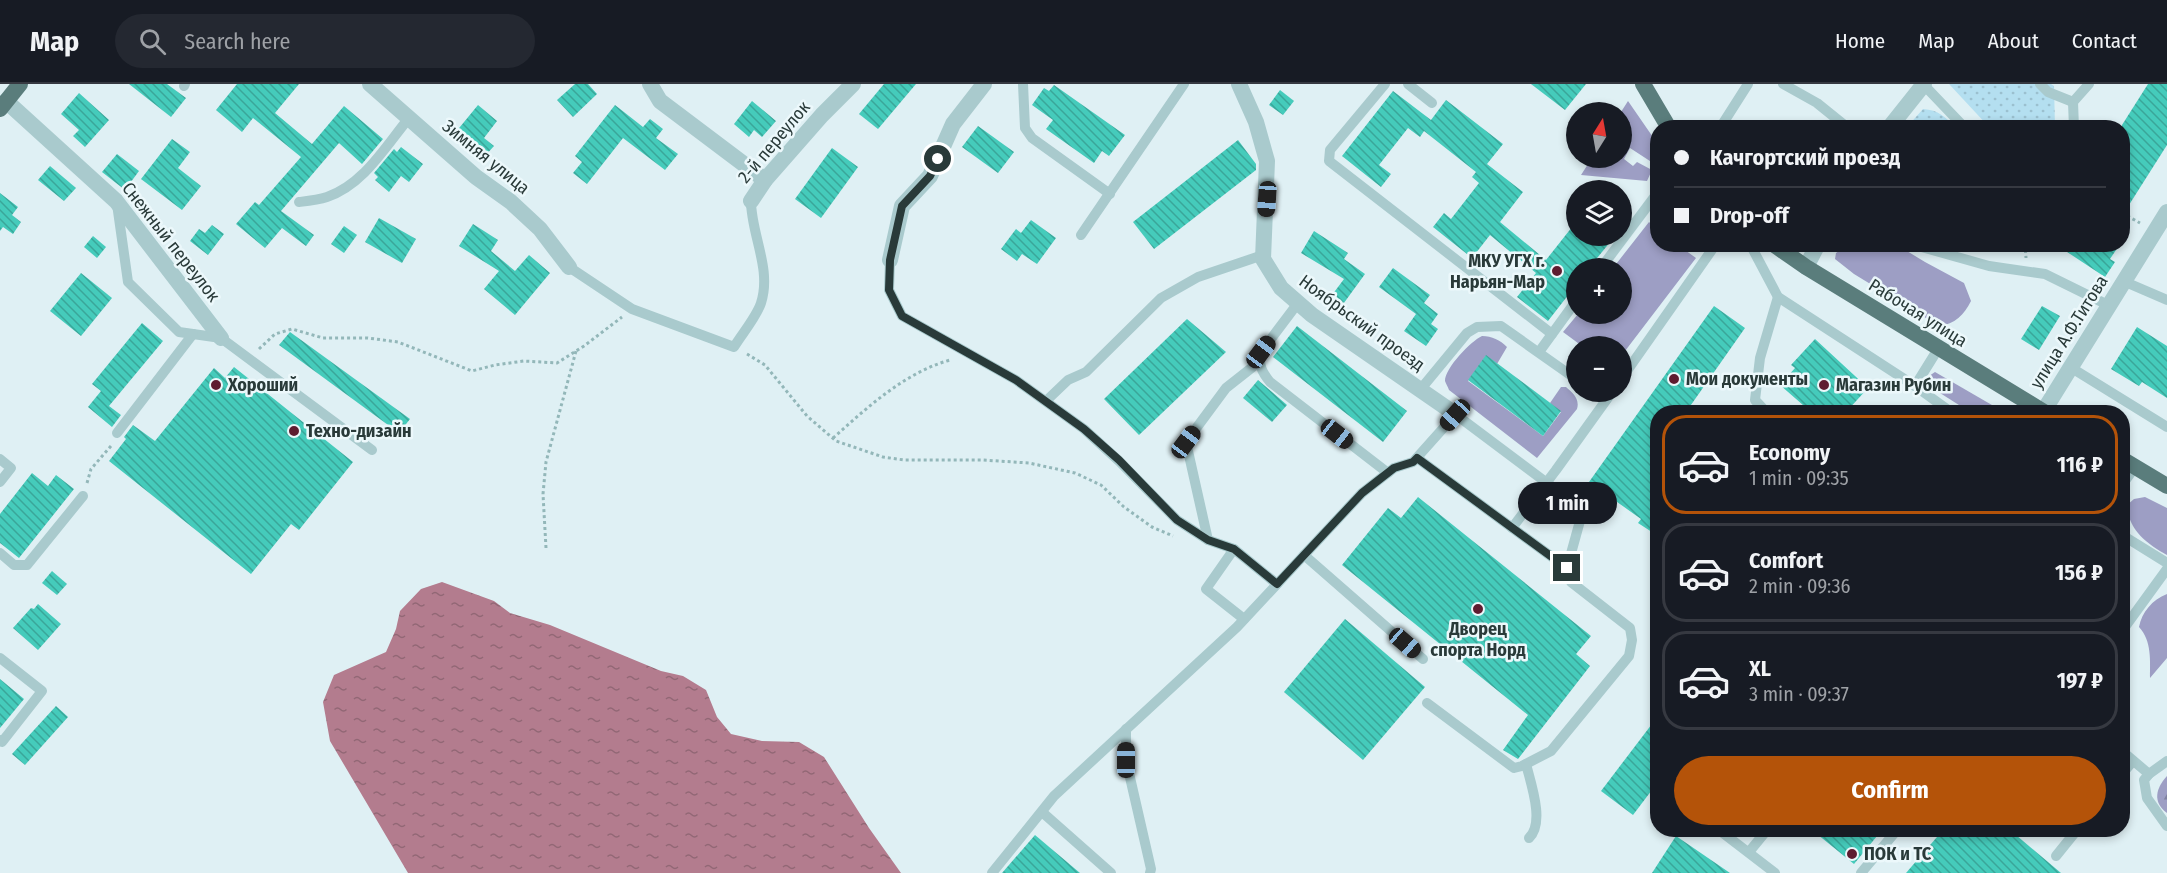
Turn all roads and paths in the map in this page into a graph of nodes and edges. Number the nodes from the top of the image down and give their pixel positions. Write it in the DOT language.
graph roads {
  1 [pos="20,84"];
  2 [pos="370,84"];
  3 [pos="651,84"];
  4 [pos="854,84"];
  5 [pos="984,84"];
  6 [pos="1023,84"];
  7 [pos="1184,84"];
  8 [pos="1239,84"];
  9 [pos="1384,84"];
  10 [pos="1408,84"];
  11 [pos="1642,84"];
  12 [pos="1748,84"];
  13 [pos="1783,84"];
  14 [pos="1924,84"];
  15 [pos="2040,84"];
  16 [pos="2089,84"];
  17 [pos="2073,102"];
  18 [pos="1432,103"];
  19 [pos="3,105"];
  20 [pos="409,118"];
  21 [pos="1664,120"];
  22 [pos="1725,120"];
  23 [pos="1838,120"];
  24 [pos="1895,120"];
  25 [pos="1958,120"];
  26 [pos="2074,120"];
  27 [pos="765,180"];
  28 [pos="1110,194"];
  29 [pos="116,201"];
  30 [pos="751,201"];
  31 [pos="299,202"];
  32 [pos="1650,209"];
  33 [pos="2167,212"];
  34 [pos="1081,235"];
  35 [pos="1708,252"];
  36 [pos="1754,252"];
  37 [pos="1784,252"];
  38 [pos="1814,252"];
  39 [pos="1948,252"];
  40 [pos="1263,255"];
  41 [pos="1609,258"];
  42 [pos="890,260"];
  43 [pos="569,267"];
  44 [pos="1806,267"];
  45 [pos="2123,281"];
  46 [pos="1779,297"];
  47 [pos="2167,300"];
  48 [pos="1298,303"];
  49 [pos="2108,305"];
  50 [pos="632,309"];
  51 [pos="1566,315"];
  52 [pos="193,334"];
  53 [pos="1552,334"];
  54 [pos="221,338"];
  55 [pos="734,347"];
  56 [pos="1938,349"];
  57 [pos="576,351"];
  58 [pos="1539,352"];
  59 [pos="969,354"];
  60 [pos="249,359"];
  61 [pos="1259,362"];
  62 [pos="1632,363"];
  63 [pos="2070,367"];
  64 [pos="1566,372"];
  65 [pos="1915,386"];
  66 [pos="1420,390"];
  67 [pos="1046,401"];
  68 [pos="1605,402"];
  69 [pos="1760,405"];
  70 [pos="1941,405"];
  71 [pos="2031,405"];
  72 [pos="2047,405"];
  73 [pos="1452,412"];
  74 [pos="2167,427"];
  75 [pos="117,433"];
  76 [pos="833,438"];
  77 [pos="372,450"];
  78 [pos="1417,458"];
  79 [pos="0,459"];
  80 [pos="2130,464"];
  81 [pos="1388,473"];
  82 [pos="0,482"];
  83 [pos="1546,483"];
  84 [pos="2167,486"];
  85 [pos="83,496"];
  86 [pos="1512,528"];
  87 [pos="1173,536"];
  88 [pos="1208,540"];
  89 [pos="2130,540"];
  90 [pos="546,548"];
  91 [pos="1234,549"];
  92 [pos="0,553"];
  93 [pos="1304,555"];
  94 [pos="2167,563"];
  95 [pos="1567,568"];
  96 [pos="2167,569"];
  97 [pos="1277,584"];
  98 [pos="1244,620"];
  99 [pos="2130,620"];
  100 [pos="0,658"];
  101 [pos="1423,659"];
  102 [pos="1427,703"];
  103 [pos="1126,729"];
  104 [pos="0,741"];
  105 [pos="2130,759"];
  106 [pos="2133,761"];
  107 [pos="2167,761"];
  108 [pos="1526,764"];
  109 [pos="2130,765"];
  110 [pos="2149,774"];
  111 [pos="1042,812"];
  112 [pos="2167,826"];
  113 [pos="1729,837"];
  114 [pos="1761,837"];
  115 [pos="1891,837"];
  116 [pos="2071,837"];
  117 [pos="1529,838"];
  118 [pos="1749,852"];
  119 [pos="2056,856"];
  120 [pos="992,873"];
  121 [pos="1111,873"];
  122 [pos="1150,873"];
  123 [pos="1775,873"];
  124 [pos="1861,873"];
  1 -- 19 [label="main road"];
  2 -- 20 [label="street, Зимняя улица"];
  3 -- 27 [label="street"];
  4 -- 27 [label="street, 2-й переулок"];
  5 -- 42 [label="street"];
  6 -- 28 [label="lane"];
  7 -- 28 [label="lane"];
  8 -- 40 [label="street"];
  9 -- 53 [label="lane"];
  10 -- 18 [label="lane"];
  11 -- 21 [label="main road"];
  12 -- 22 [label="lane"];
  13 -- 23 [label="lane"];
  14 -- 24 [label="street"];
  14 -- 25 [label="lane"];
  15 -- 17 [label="lane"];
  16 -- 17 [label="lane"];
  17 -- 26 [label="lane"];
  19 -- 29 [label="street, Снежный переулок"];
  20 -- 31 [label="lane"];
  20 -- 43 [label="street, Зимняя улица"];
  27 -- 30 [label="street, 2-й переулок"];
  28 -- 34 [label="lane"];
  29 -- 52 [label="lane"];
  29 -- 54 [label="street, Снежный переулок"];
  30 -- 55 [label="lane"];
  32 -- 41 [label="lane"];
  33 -- 45 [label="street, улица А.Ф.Титова"];
  35 -- 62 [label="lane"];
  36 -- 46 [label="lane"];
  37 -- 44 [label="main road, Рабочая улица"];
  38 -- 44 [label="street"];
  39 -- 49 [label="lane"];
  40 -- 48 [label="street, Ноябрьский проезд"];
  40 -- 67 [label="lane"];
  42 -- 59 [label="lane"];
  43 -- 50 [label="lane"];
  44 -- 56 [label="main road, Рабочая улица"];
  45 -- 47 [label="lane"];
  45 -- 49 [label="street, улица А.Ф.Титова"];
  46 -- 65 [label="lane"];
  46 -- 69 [label="lane"];
  48 -- 61 [label="lane"];
  48 -- 66 [label="street, Ноябрьский проезд"];
  49 -- 63 [label="street, улица А.Ф.Титова"];
  50 -- 55 [label="lane"];
  50 -- 57 [label="path"];
  51 -- 53 [label="lane"];
  52 -- 54 [label="lane"];
  52 -- 75 [label="lane"];
  53 -- 58 [label="lane"];
  54 -- 60 [label="lane"];
  55 -- 76 [label="path"];
  56 -- 65 [label="lane"];
  56 -- 71 [label="main road, Рабочая улица"];
  57 -- 60 [label="path"];
  57 -- 90 [label="path"];
  58 -- 64 [label="lane"];
  58 -- 66 [label="lane"];
  59 -- 67 [label="lane"];
  59 -- 76 [label="path"];
  60 -- 77 [label="lane"];
  61 -- 81 [label="lane"];
  61 -- 88 [label="lane"];
  63 -- 72 [label="street, улица А.Ф.Титова"];
  63 -- 74 [label="lane"];
  65 -- 70 [label="lane"];
  66 -- 73 [label="street, Ноябрьский проезд"];
  67 -- 88 [label="lane"];
  68 -- 83 [label="lane"];
  73 -- 78 [label="lane"];
  73 -- 83 [label="lane"];
  75 -- 85 [label="path"];
  76 -- 87 [label="path"];
  78 -- 81 [label="lane"];
  78 -- 86 [label="lane"];
  79 -- 82 [label="lane"];
  80 -- 84 [label="main road"];
  81 -- 93 [label="lane"];
  83 -- 86 [label="lane"];
  83 -- 95 [label="lane"];
  85 -- 92 [label="lane"];
  86 -- 95 [label="lane"];
  88 -- 91 [label="lane"];
  89 -- 94 [label="lane"];
  91 -- 97 [label="lane"];
  91 -- 98 [label="lane"];
  93 -- 97 [label="lane"];
  93 -- 101 [label="lane"];
  95 -- 108 [label="lane"];
  96 -- 99 [label="lane"];
  97 -- 98 [label="lane"];
  98 -- 103 [label="lane"];
  100 -- 104 [label="lane"];
  102 -- 108 [label="lane"];
  103 -- 111 [label="lane"];
  103 -- 122 [label="lane"];
  105 -- 106 [label="lane"];
  106 -- 109 [label="lane"];
  106 -- 110 [label="lane"];
  107 -- 110 [label="lane"];
  108 -- 117 [label="lane"];
  110 -- 112 [label="lane"];
  111 -- 120 [label="lane"];
  111 -- 121 [label="lane"];
  113 -- 118 [label="lane"];
  114 -- 118 [label="lane"];
  115 -- 124 [label="lane"];
  116 -- 119 [label="lane"];
  118 -- 123 [label="lane"];
}
